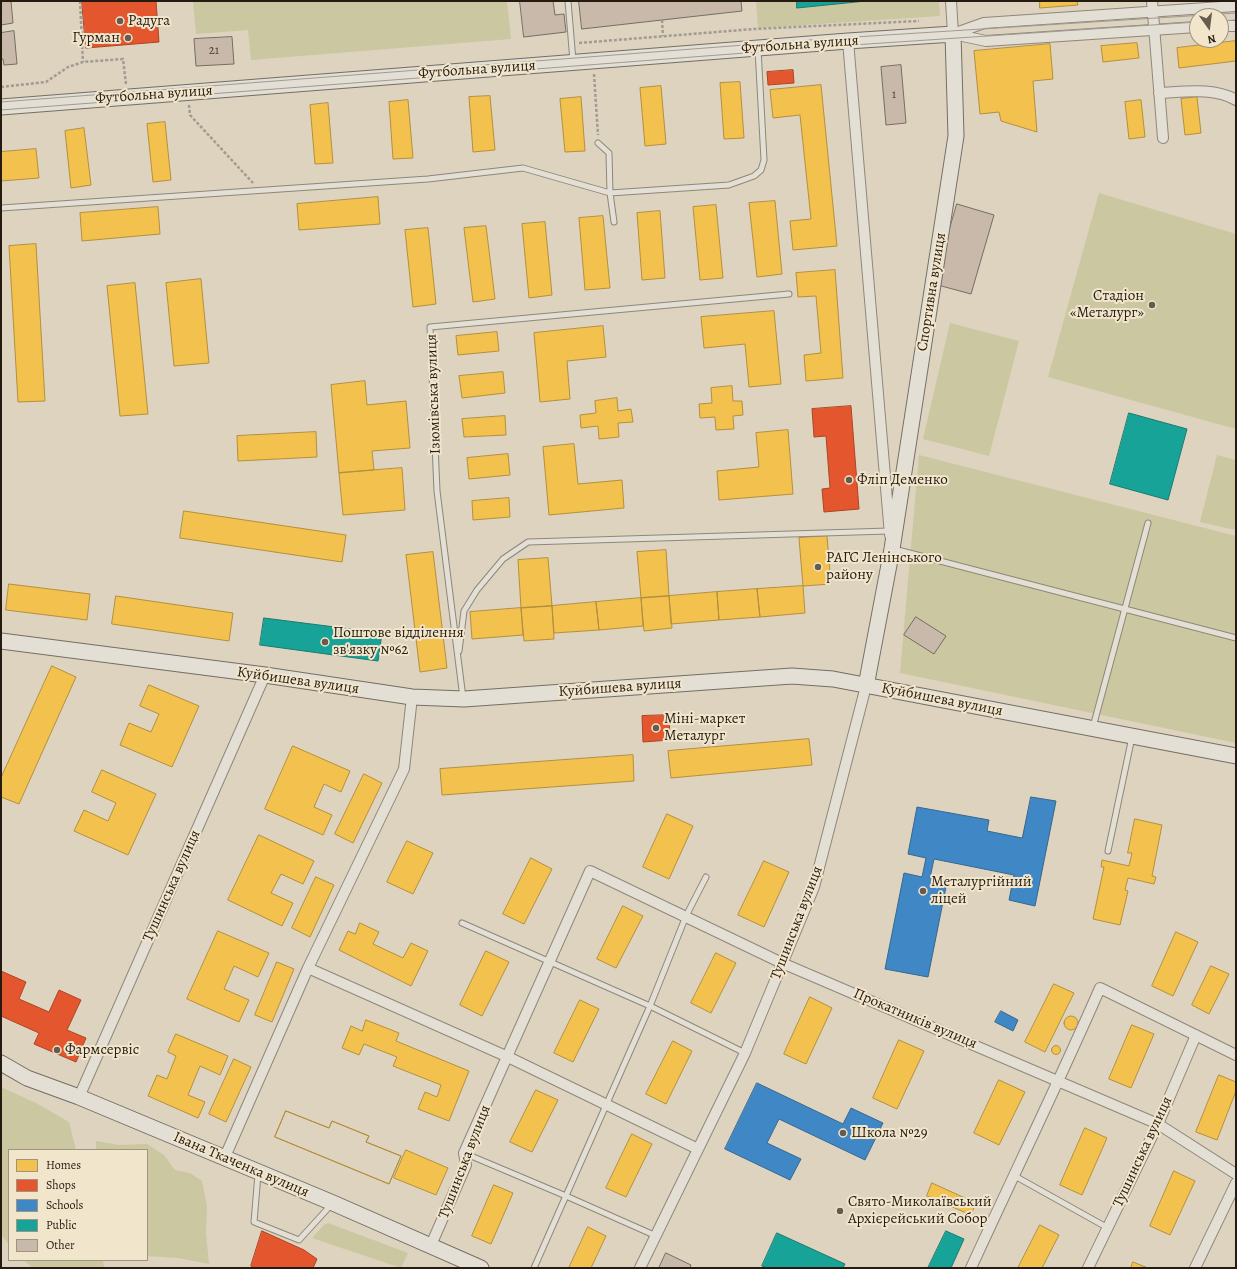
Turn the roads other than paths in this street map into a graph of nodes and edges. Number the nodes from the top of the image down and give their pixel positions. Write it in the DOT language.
graph roads {
  1 [pos="568,1"];
  2 [pos="951,1"];
  3 [pos="1152,1"];
  4 [pos="1236,6"];
  5 [pos="1153,12"];
  6 [pos="1189,28"];
  7 [pos="1154,30"];
  8 [pos="953,34"];
  9 [pos="848,41"];
  10 [pos="758,48"];
  11 [pos="573,62"];
  12 [pos="1159,93"];
  13 [pos="1236,100"];
  14 [pos="1,107"];
  15 [pos="1163,138"];
  16 [pos="598,143"];
  17 [pos="610,193"];
  18 [pos="1,208"];
  19 [pos="614,222"];
  20 [pos="789,294"];
  21 [pos="1148,523"];
  22 [pos="889,531"];
  23 [pos="892,549"];
  24 [pos="1124,610"];
  25 [pos="1236,638"];
  26 [pos="1,641"];
  27 [pos="458,658"];
  28 [pos="265,676"];
  29 [pos="866,686"];
  30 [pos="412,697"];
  31 [pos="464,699"];
  32 [pos="1093,728"];
  33 [pos="1133,736"];
  34 [pos="1236,756"];
  35 [pos="1108,851"];
  36 [pos="590,871"];
  37 [pos="706,877"];
  38 [pos="686,916"];
  39 [pos="462,923"];
  40 [pos="551,962"];
  41 [pos="782,963"];
  42 [pos="308,968"];
  43 [pos="650,1006"];
  44 [pos="1196,1035"];
  45 [pos="745,1053"];
  46 [pos="1236,1055"];
  47 [pos="508,1057"];
  48 [pos="1,1063"];
  49 [pos="1060,1080"];
  50 [pos="79,1097"];
  51 [pos="607,1104"];
  52 [pos="1158,1124"];
  53 [pos="698,1149"];
  54 [pos="464,1153"];
  55 [pos="224,1159"];
  56 [pos="258,1173"];
  57 [pos="1236,1174"];
  58 [pos="1013,1175"];
  59 [pos="1236,1183"];
  60 [pos="566,1196"];
  61 [pos="333,1203"];
  62 [pos="1108,1228"];
  63 [pos="654,1235"];
  64 [pos="431,1245"];
  65 [pos="972,1267"];
  66 [pos="481,1268"];
  67 [pos="534,1268"];
  68 [pos="640,1268"];
  69 [pos="1088,1268"];
  70 [pos="1195,1268"];
  1 -- 11 [label="lane"];
  2 -- 8 [label="street"];
  3 -- 5 [label="street"];
  4 -- 5 [label="street, Футбольна вулиця"];
  5 -- 7 [label="street"];
  5 -- 8 [label="street, Футбольна вулиця"];
  6 -- 7 [label="street, Футбольна вулиця"];
  7 -- 8 [label="street, Футбольна вулиця"];
  7 -- 12 [label="street"];
  8 -- 9 [label="main road, Футбольна вулиця"];
  8 -- 23 [label="main road, Спортивна вулиця"];
  9 -- 10 [label="main road, Футбольна вулиця"];
  9 -- 22 [label="street, Спортивна вулиця"];
  10 -- 11 [label="main road, Футбольна вулиця"];
  10 -- 17 [label="lane"];
  11 -- 14 [label="main road, Футбольна вулиця"];
  12 -- 13 [label="street"];
  12 -- 15 [label="street"];
  16 -- 17 [label="lane"];
  17 -- 18 [label="lane"];
  17 -- 19 [label="lane"];
  20 -- 27 [label="lane, Ізюмівська вулиця"];
  21 -- 24 [label="lane"];
  22 -- 23 [label="street, Спортивна вулиця"];
  22 -- 27 [label="lane"];
  23 -- 24 [label="lane"];
  23 -- 29 [label="main road, Спортивна вулиця"];
  24 -- 25 [label="lane"];
  24 -- 32 [label="lane"];
  26 -- 28 [label="main road, Куйбишева вулиця"];
  27 -- 31 [label="lane, Ізюмівська вулиця"];
  28 -- 30 [label="main road, Куйбишева вулиця"];
  28 -- 50 [label="street, Тушинська вулиця"];
  29 -- 31 [label="main road, Куйбишева вулиця"];
  29 -- 32 [label="main road, Куйбишева вулиця"];
  29 -- 41 [label="street, Тушинська вулиця"];
  30 -- 31 [label="main road, Куйбишева вулиця"];
  30 -- 42 [label="street"];
  32 -- 33 [label="main road, Куйбишева вулиця"];
  33 -- 34 [label="main road, Куйбишева вулиця"];
  33 -- 35 [label="lane"];
  36 -- 38 [label="street, Прокатників вулиця"];
  36 -- 40 [label="street, Тушинська вулиця"];
  37 -- 38 [label="lane"];
  38 -- 41 [label="street, Прокатників вулиця"];
  38 -- 43 [label="lane"];
  39 -- 40 [label="lane"];
  40 -- 43 [label="lane"];
  40 -- 47 [label="street, Тушинська вулиця"];
  41 -- 45 [label="street, Тушинська вулиця"];
  41 -- 49 [label="street, Прокатників вулиця"];
  42 -- 47 [label="street"];
  42 -- 55 [label="street"];
  43 -- 45 [label="lane"];
  43 -- 51 [label="lane"];
  44 -- 46 [label="street"];
  44 -- 49 [label="street"];
  44 -- 52 [label="street, Тушинська вулиця"];
  45 -- 53 [label="street, Тушинська вулиця"];
  47 -- 51 [label="street"];
  47 -- 54 [label="street, Тушинська вулиця"];
  48 -- 50 [label="main road, Івана Ткаченка вулиця"];
  49 -- 52 [label="street, Прокатників вулиця"];
  49 -- 58 [label="street"];
  50 -- 55 [label="main road, Івана Ткаченка вулиця"];
  51 -- 53 [label="street"];
  51 -- 60 [label="lane"];
  52 -- 57 [label="street, Прокатників вулиця"];
  52 -- 62 [label="street, Тушинська вулиця"];
  53 -- 63 [label="street, Тушинська вулиця"];
  54 -- 60 [label="lane"];
  54 -- 64 [label="street, Тушинська вулиця"];
  55 -- 56 [label="main road, Івана Ткаченка вулиця"];
  56 -- 61 [label="main road, Івана Ткаченка вулиця"];
  56 -- 61 [label="lane"];
  58 -- 62 [label="lane"];
  58 -- 65 [label="street"];
  59 -- 70 [label="street"];
  60 -- 63 [label="lane"];
  60 -- 67 [label="lane"];
  61 -- 64 [label="main road, Івана Ткаченка вулиця"];
  62 -- 69 [label="street, Тушинська вулиця"];
  63 -- 68 [label="street, Тушинська вулиця"];
  64 -- 66 [label="main road, Івана Ткаченка вулиця"];
}
